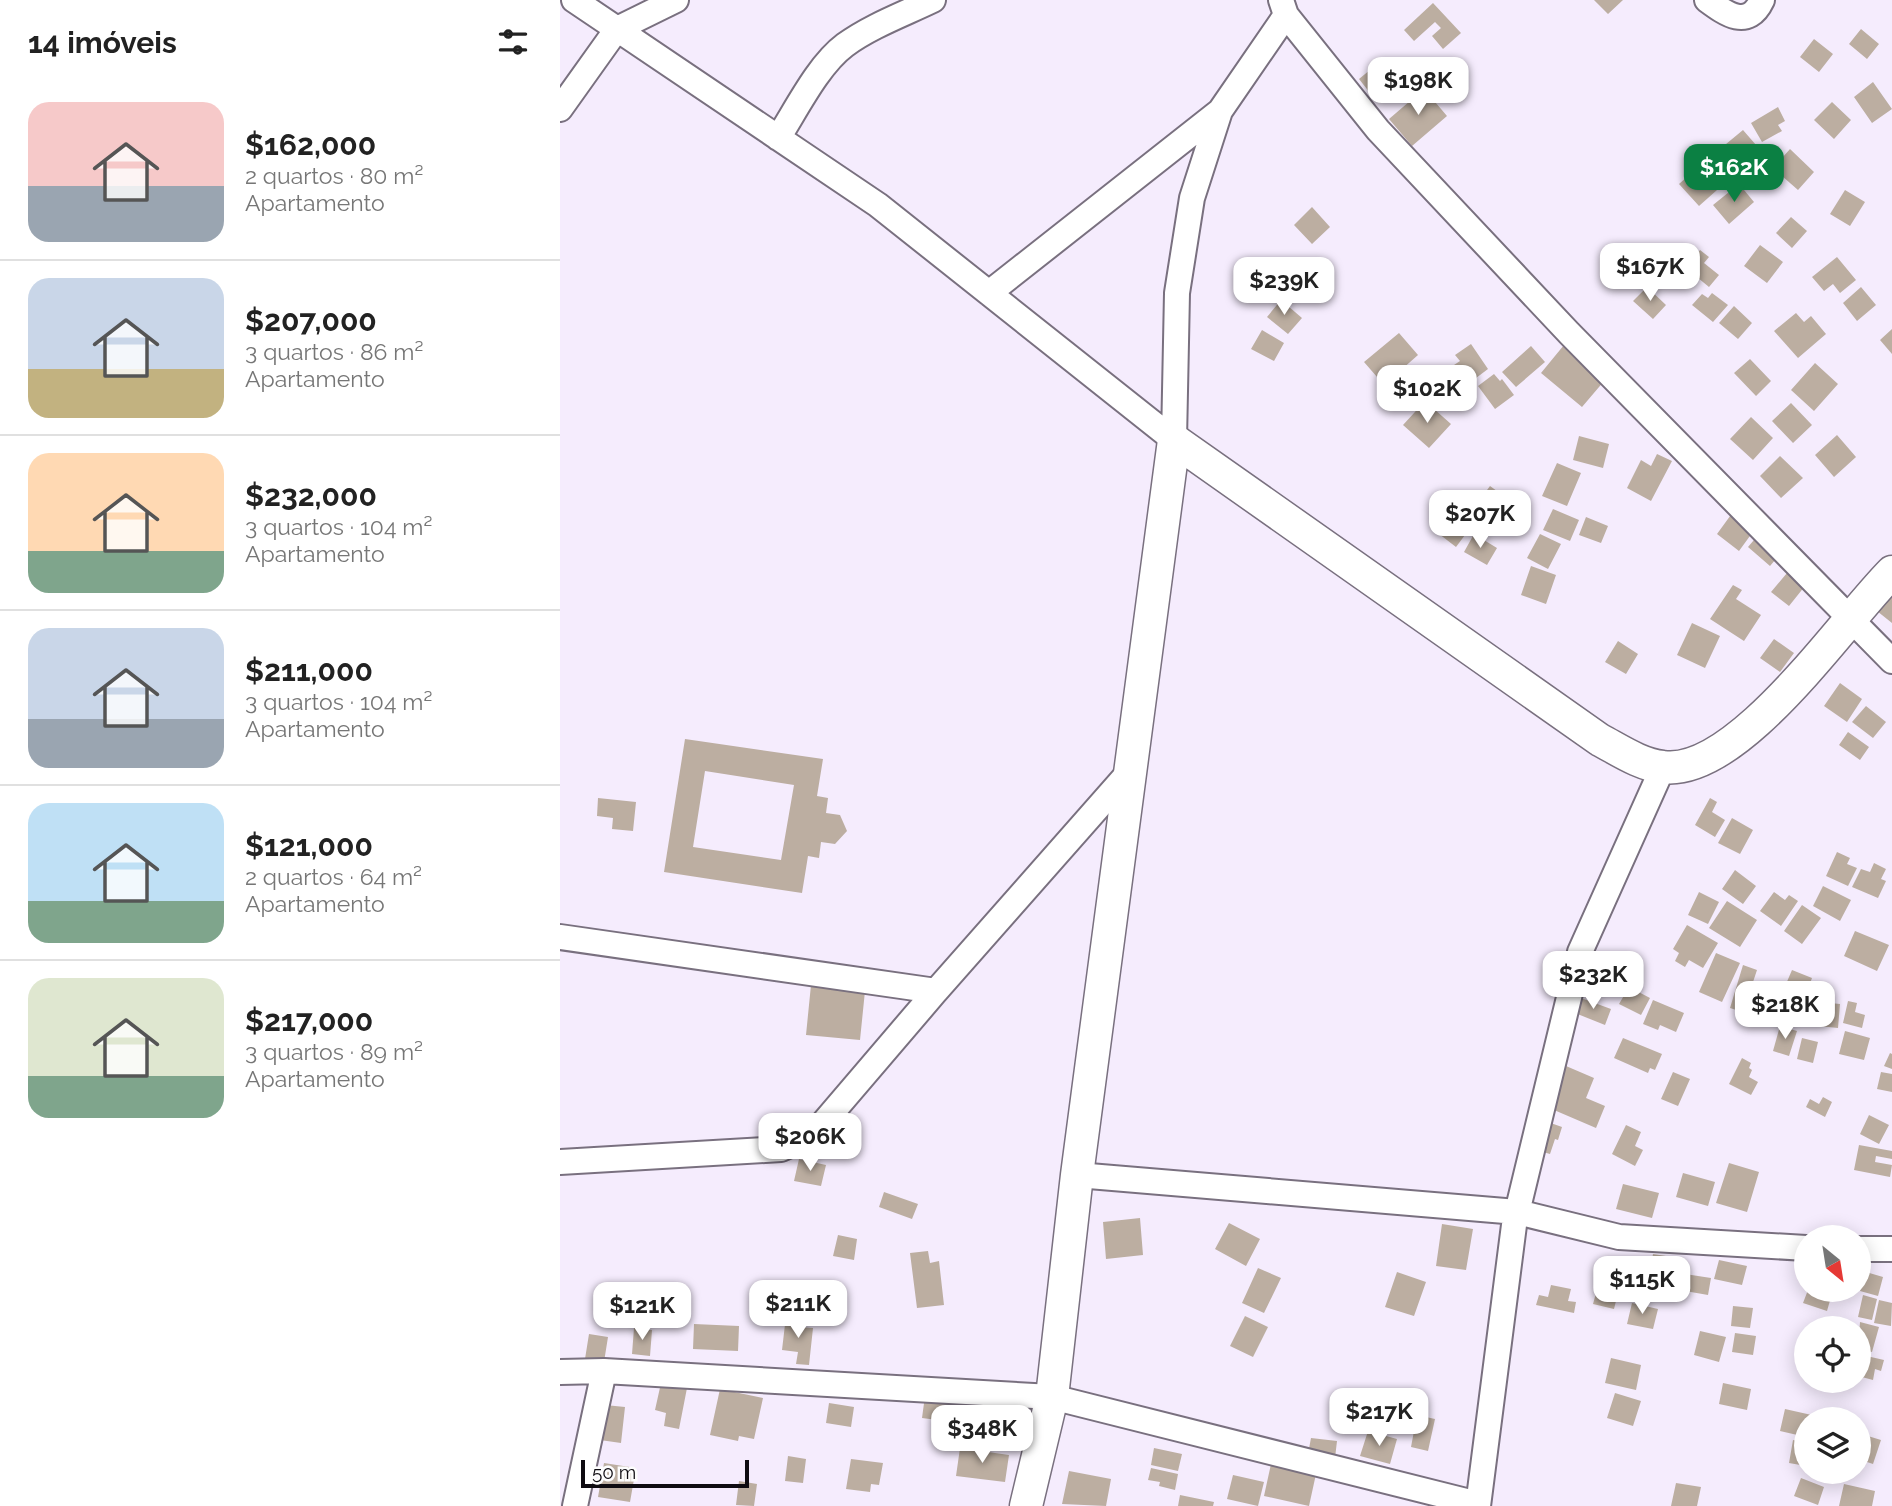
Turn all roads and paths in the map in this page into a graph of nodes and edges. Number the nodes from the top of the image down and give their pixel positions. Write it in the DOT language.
graph roads {
  1 [pos="574,0"];
  2 [pos="676,0"];
  3 [pos="933,0"];
  4 [pos="1707,0"];
  5 [pos="1762,0"];
  6 [pos="1284,7"];
  7 [pos="617,29"];
  8 [pos="560,109"];
  9 [pos="1220,111"];
  10 [pos="778,138"];
  11 [pos="989,293"];
  12 [pos="1174,440"];
  13 [pos="1892,572"];
  14 [pos="1850,619"];
  15 [pos="1892,661"];
  16 [pos="1663,767"];
  17 [pos="1130,770"];
  18 [pos="560,937"];
  19 [pos="936,991"];
  20 [pos="560,1162"];
  21 [pos="1077,1175"];
  22 [pos="1517,1212"];
  23 [pos="1794,1247"];
  24 [pos="1871,1249"];
  25 [pos="1892,1249"];
  26 [pos="604,1371"];
  27 [pos="560,1372"];
  28 [pos="1052,1397"];
  29 [pos="1478,1505"];
  30 [pos="575,1506"];
  31 [pos="1027,1506"];
  1 -- 7 [label="street"];
  2 -- 7 [label="street"];
  3 -- 10 [label="street"];
  4 -- 5 [label="street"];
  6 -- 9 [label="street"];
  6 -- 14 [label="street"];
  7 -- 8 [label="street"];
  7 -- 10 [label="street"];
  9 -- 11 [label="street"];
  9 -- 12 [label="street"];
  10 -- 11 [label="street"];
  11 -- 12 [label="street"];
  12 -- 16 [label="street"];
  12 -- 17 [label="street"];
  13 -- 14 [label="street"];
  14 -- 15 [label="street"];
  14 -- 16 [label="street"];
  16 -- 22 [label="street"];
  17 -- 19 [label="street"];
  17 -- 21 [label="street"];
  18 -- 19 [label="street"];
  19 -- 20 [label="street"];
  21 -- 22 [label="street"];
  21 -- 28 [label="street"];
  22 -- 23 [label="street"];
  22 -- 29 [label="street"];
  24 -- 25 [label="street"];
  26 -- 27 [label="street"];
  26 -- 28 [label="street"];
  26 -- 30 [label="street"];
  28 -- 29 [label="street"];
  28 -- 31 [label="street"];
}
